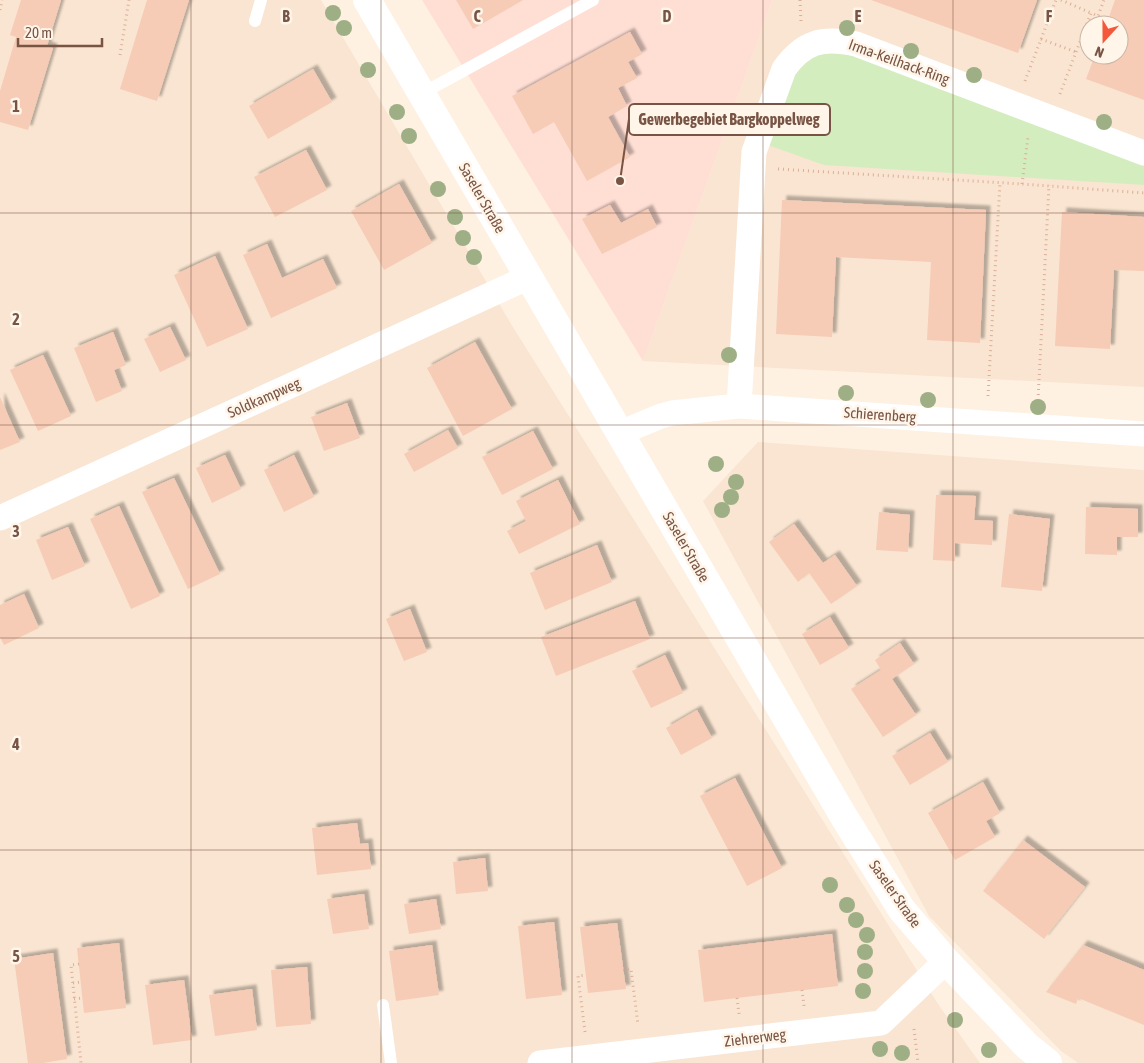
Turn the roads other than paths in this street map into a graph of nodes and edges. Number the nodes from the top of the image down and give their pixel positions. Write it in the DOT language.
graph roads {
  1 [pos="261,0"];
  2 [pos="366,0"];
  3 [pos="593,0"];
  4 [pos="255,21"];
  5 [pos="421,94"];
  6 [pos="1144,153"];
  7 [pos="529,277"];
  8 [pos="739,406"];
  9 [pos="620,433"];
  10 [pos="1144,434"];
  11 [pos="0,518"];
  12 [pos="946,961"];
  13 [pos="383,1005"];
  14 [pos="391,1063"];
  15 [pos="540,1063"];
  16 [pos="1048,1063"];
  1 -- 4 [label="lane"];
  2 -- 5 [label="street, Saseler Straße"];
  3 -- 5 [label="lane"];
  5 -- 7 [label="street, Saseler Straße"];
  6 -- 8 [label="street, Irma-Keilhack-Ring"];
  7 -- 9 [label="street, Saseler Straße"];
  7 -- 11 [label="street, Soldkampweg"];
  8 -- 9 [label="street, Schierenberg"];
  8 -- 10 [label="street, Schierenberg"];
  9 -- 12 [label="street, Saseler Straße"];
  12 -- 15 [label="street, Ziehrerweg"];
  12 -- 16 [label="street, Saseler Straße"];
  13 -- 14 [label="lane"];
}
